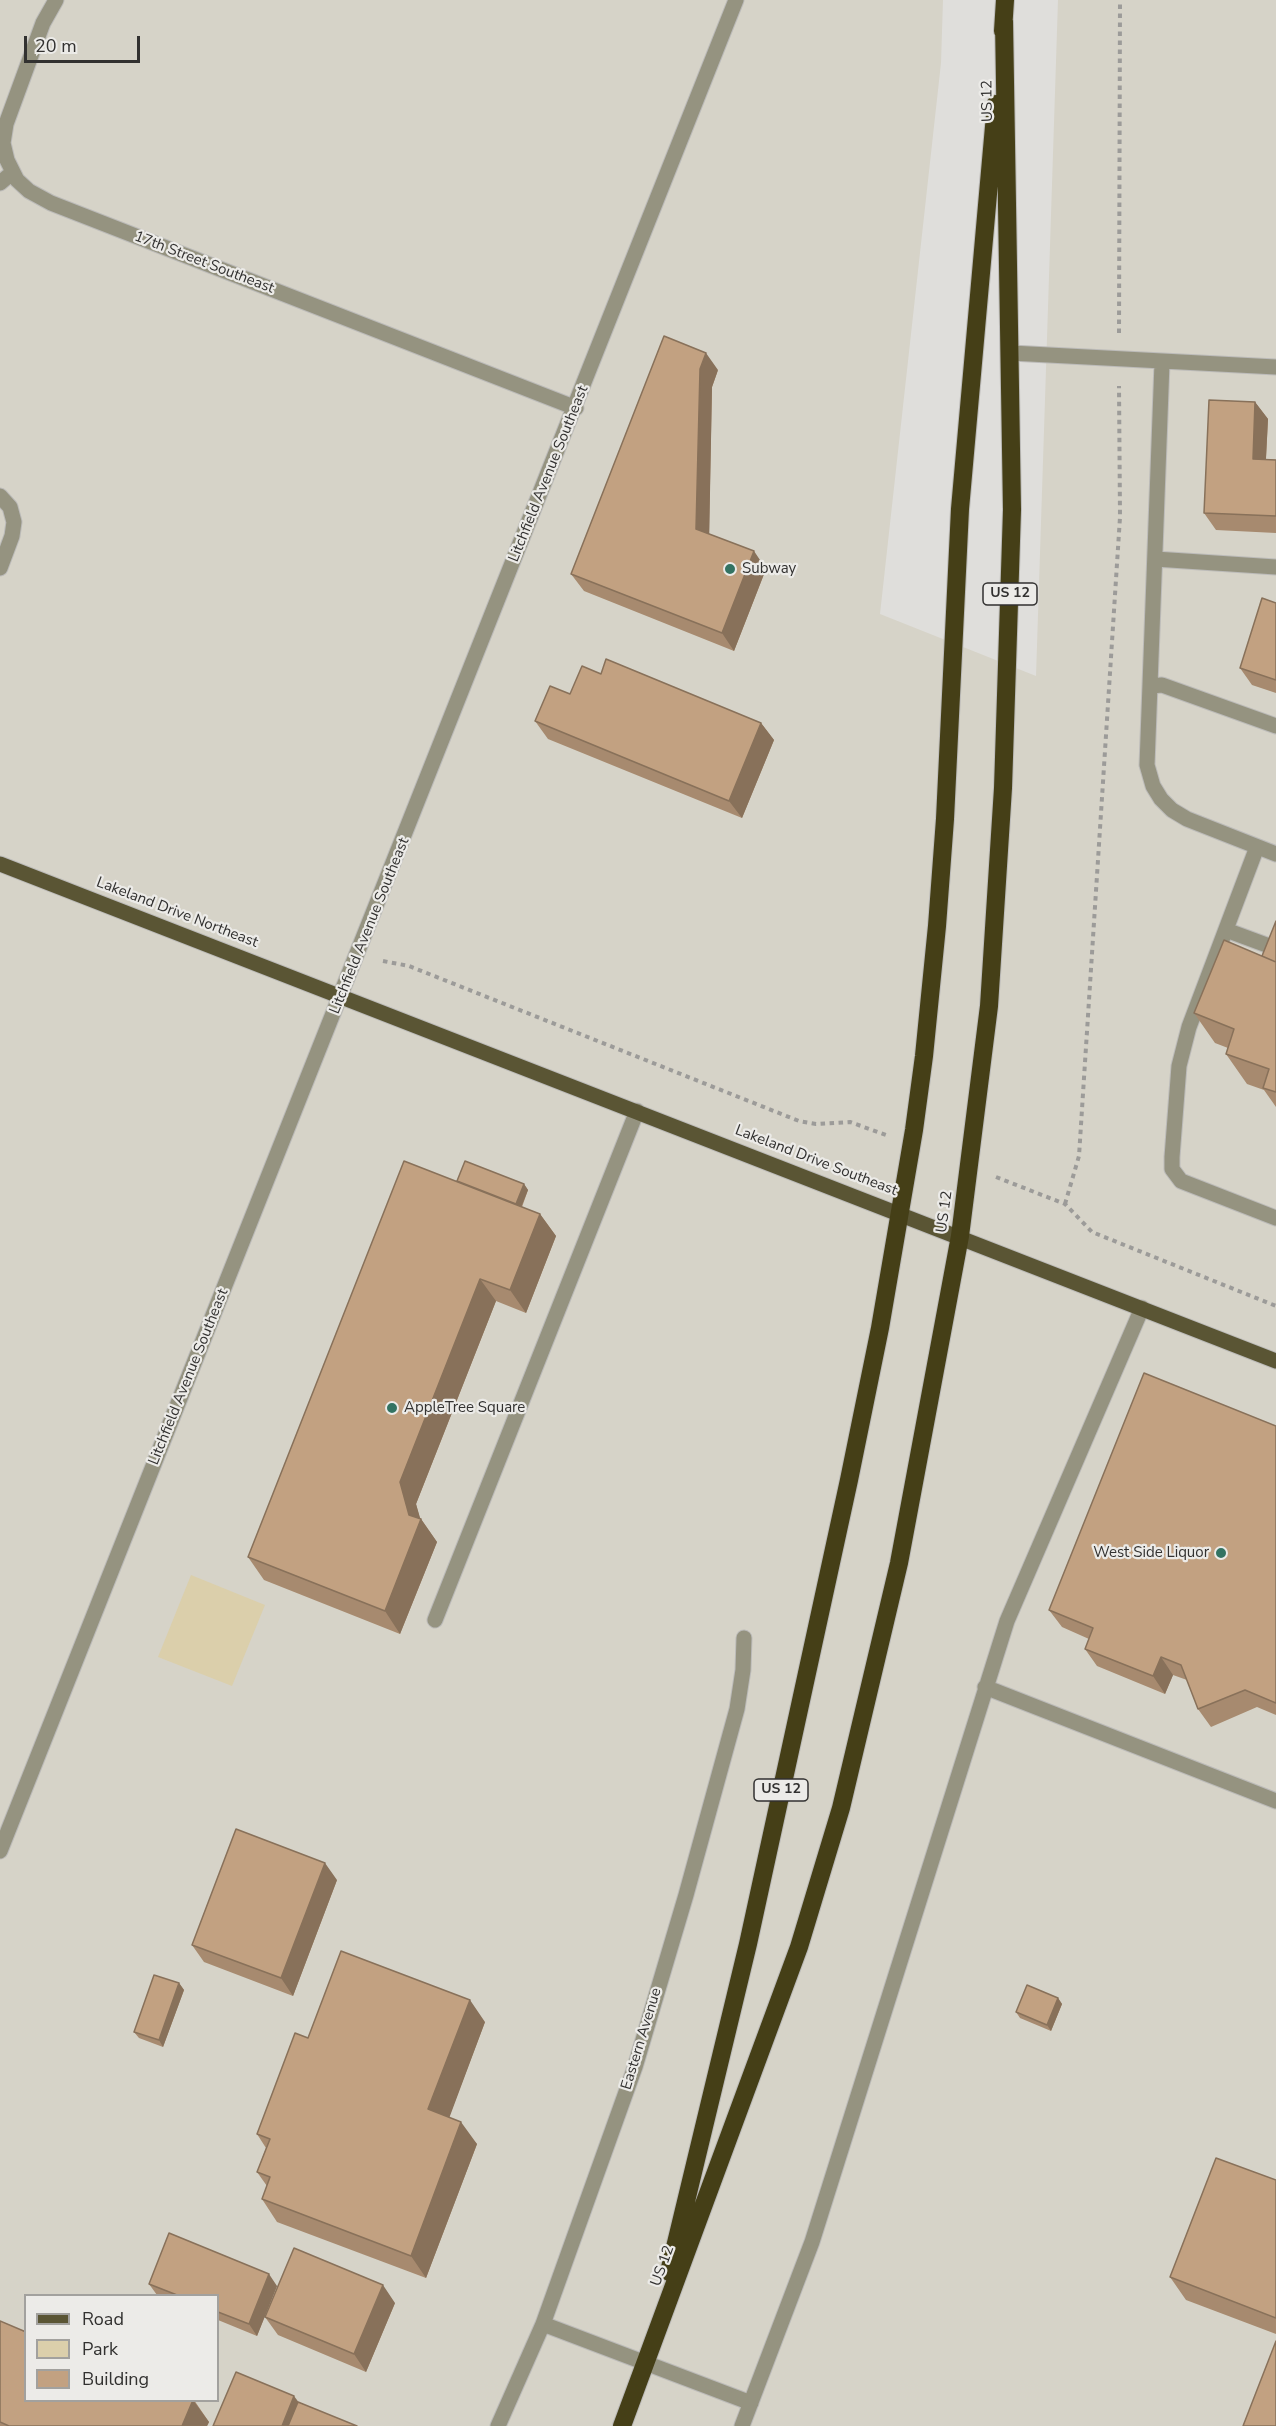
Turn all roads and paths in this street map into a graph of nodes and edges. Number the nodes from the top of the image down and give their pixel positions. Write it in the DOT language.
graph roads {
  1 [pos="56,0"];
  2 [pos="736,0"];
  3 [pos="1005,0"];
  4 [pos="1120,0"];
  5 [pos="1004,21"];
  6 [pos="13,172"];
  7 [pos="0,183"];
  8 [pos="1011,353"];
  9 [pos="1119,360"];
  10 [pos="1162,363"];
  11 [pos="1276,367"];
  12 [pos="576,408"];
  13 [pos="0,496"];
  14 [pos="1155,559"];
  15 [pos="1276,567"];
  16 [pos="0,568"];
  17 [pos="1151,686"];
  18 [pos="1276,726"];
  19 [pos="1257,847"];
  20 [pos="1276,854"];
  21 [pos="0,864"];
  22 [pos="1226,930"];
  23 [pos="1272,948"];
  24 [pos="358,957"];
  25 [pos="342,996"];
  26 [pos="637,1111"];
  27 [pos="850,1122"];
  28 [pos="1017,1185"];
  29 [pos="1065,1203"];
  30 [pos="900,1213"];
  31 [pos="1276,1218"];
  32 [pos="960,1236"];
  33 [pos="1276,1306"];
  34 [pos="1142,1308"];
  35 [pos="1276,1361"];
  36 [pos="435,1620"];
  37 [pos="744,1638"];
  38 [pos="985,1687"];
  39 [pos="1276,1801"];
  40 [pos="0,1851"];
  41 [pos="543,2324"];
  42 [pos="646,2364"];
  43 [pos="751,2403"];
  44 [pos="498,2426"];
  45 [pos="622,2426"];
  46 [pos="742,2426"];
  1 -- 6 [label="street, 17th Street Southeast"];
  2 -- 12 [label="street, Litchfield Avenue Southeast"];
  3 -- 5 [label="highway, US 12 / US 12"];
  4 -- 9 [label="path"];
  5 -- 8 [label="highway, US 12 / US 12"];
  5 -- 30 [label="highway, US 12 / US 12"];
  6 -- 7 [label="street"];
  6 -- 12 [label="street, 17th Street Southeast"];
  8 -- 9 [label="street"];
  8 -- 32 [label="highway, US 12 / US 12"];
  9 -- 10 [label="street"];
  9 -- 29 [label="path"];
  10 -- 11 [label="street"];
  10 -- 14 [label="street"];
  12 -- 24 [label="street, Litchfield Avenue Southeast"];
  13 -- 16 [label="street"];
  14 -- 15 [label="street"];
  14 -- 17 [label="street"];
  17 -- 18 [label="street"];
  17 -- 19 [label="street"];
  19 -- 20 [label="street"];
  19 -- 22 [label="street"];
  21 -- 25 [label="main road, Lakeland Drive Northeast"];
  22 -- 23 [label="street"];
  22 -- 31 [label="street"];
  24 -- 25 [label="street, Litchfield Avenue Southeast"];
  24 -- 27 [label="path"];
  25 -- 26 [label="main road, Lakeland Drive Southeast"];
  25 -- 40 [label="street, Litchfield Avenue Southeast"];
  26 -- 30 [label="main road, Lakeland Drive Southeast"];
  26 -- 36 [label="street"];
  28 -- 29 [label="path"];
  29 -- 33 [label="path"];
  30 -- 32 [label="main road, Lakeland Drive Southeast"];
  30 -- 42 [label="highway, US 12 / US 12"];
  32 -- 34 [label="main road, Lakeland Drive Southeast"];
  32 -- 42 [label="highway, US 12 / US 12"];
  34 -- 35 [label="main road, Lakeland Drive Southeast"];
  34 -- 38 [label="street"];
  37 -- 41 [label="street, Eastern Avenue"];
  38 -- 39 [label="street"];
  38 -- 43 [label="street"];
  41 -- 42 [label="street"];
  41 -- 44 [label="street, Eastern Avenue"];
  42 -- 43 [label="street"];
  42 -- 45 [label="highway, US 12 / US 12"];
  43 -- 46 [label="street"];
}
